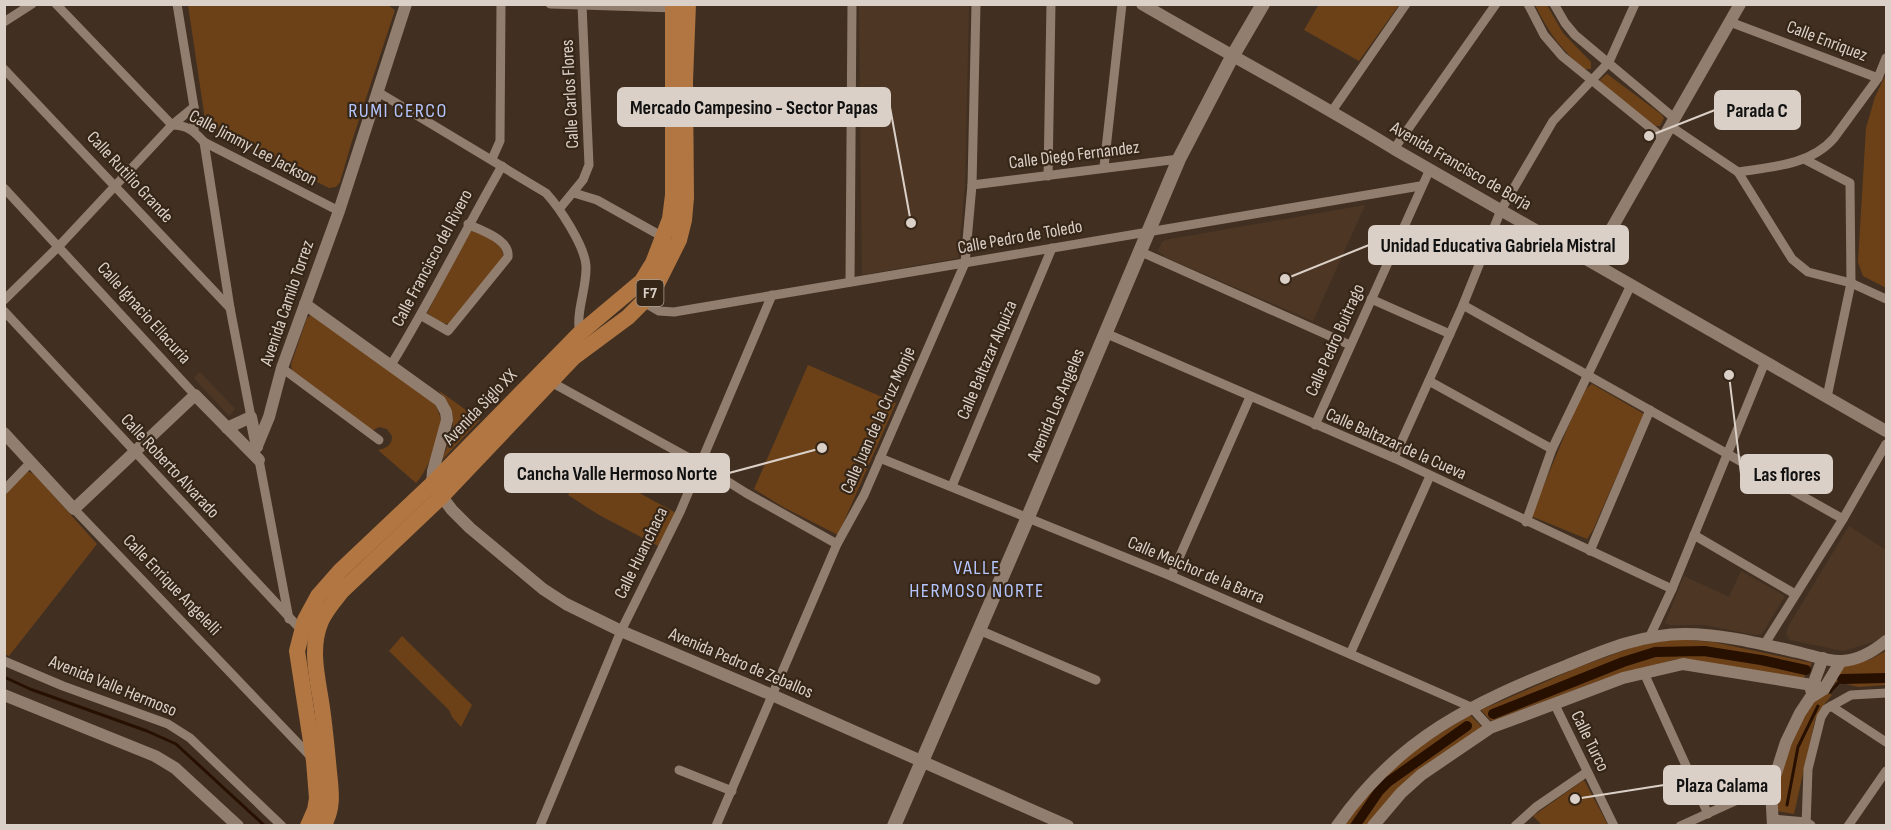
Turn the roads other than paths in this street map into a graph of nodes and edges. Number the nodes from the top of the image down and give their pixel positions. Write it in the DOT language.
graph roads {
  1 [pos="32,4"];
  2 [pos="56,4"];
  3 [pos="177,4"];
  4 [pos="406,4"];
  5 [pos="501,4"];
  6 [pos="550,4"];
  7 [pos="852,4"];
  8 [pos="976,4"];
  9 [pos="1051,4"];
  10 [pos="1122,4"];
  11 [pos="1142,4"];
  12 [pos="1263,4"];
  13 [pos="1406,4"];
  14 [pos="1496,4"];
  15 [pos="1528,4"];
  16 [pos="1554,4"];
  17 [pos="1635,4"];
  18 [pos="1740,4"];
  19 [pos="577,5"];
  20 [pos="680,6"];
  21 [pos="4,22"];
  22 [pos="1730,22"];
  23 [pos="1232,57"];
  24 [pos="1887,58"];
  25 [pos="1609,62"];
  26 [pos="4,69"];
  27 [pos="1878,78"];
  28 [pos="1591,81"];
  29 [pos="378,92"];
  30 [pos="194,107"];
  31 [pos="1332,111"];
  32 [pos="1672,122"];
  33 [pos="172,125"];
  34 [pos="194,131"];
  35 [pos="1663,138"];
  36 [pos="204,142"];
  37 [pos="1394,149"];
  38 [pos="492,159"];
  39 [pos="1179,159"];
  40 [pos="1804,159"];
  41 [pos="502,166"];
  42 [pos="1104,167"];
  43 [pos="1430,169"];
  44 [pos="1738,172"];
  45 [pos="1048,176"];
  46 [pos="972,184"];
  47 [pos="116,186"];
  48 [pos="1420,186"];
  49 [pos="4,188"];
  50 [pos="574,193"];
  51 [pos="560,208"];
  52 [pos="1501,210"];
  53 [pos="339,211"];
  54 [pos="468,224"];
  55 [pos="1147,232"];
  56 [pos="663,237"];
  57 [pos="59,246"];
  58 [pos="1052,248"];
  59 [pos="1139,251"];
  60 [pos="1593,261"];
  61 [pos="965,263"];
  62 [pos="850,282"];
  63 [pos="1851,283"];
  64 [pos="1631,285"];
  65 [pos="772,295"];
  66 [pos="637,297"];
  67 [pos="1371,299"];
  68 [pos="1887,299"];
  69 [pos="4,300"];
  70 [pos="305,304"];
  71 [pos="1463,305"];
  72 [pos="230,308"];
  73 [pos="4,311"];
  74 [pos="422,316"];
  75 [pos="1105,333"];
  76 [pos="1450,334"];
  77 [pos="583,341"];
  78 [pos="1350,345"];
  79 [pos="1765,362"];
  80 [pos="391,365"];
  81 [pos="282,368"];
  82 [pos="1589,375"];
  83 [pos="1429,381"];
  84 [pos="551,382"];
  85 [pos="195,395"];
  86 [pos="1250,397"];
  87 [pos="1827,397"];
  88 [pos="1650,410"];
  89 [pos="251,417"];
  90 [pos="1315,426"];
  91 [pos="227,428"];
  92 [pos="1887,430"];
  93 [pos="4,433"];
  94 [pos="379,440"];
  95 [pos="1887,444"];
  96 [pos="257,446"];
  97 [pos="1552,449"];
  98 [pos="134,452"];
  99 [pos="1728,453"];
  100 [pos="880,458"];
  101 [pos="1394,458"];
  102 [pos="259,460"];
  103 [pos="31,462"];
  104 [pos="700,464"];
  105 [pos="1430,476"];
  106 [pos="952,486"];
  107 [pos="4,490"];
  108 [pos="437,491"];
  109 [pos="74,509"];
  110 [pos="1028,517"];
  111 [pos="1843,519"];
  112 [pos="1526,522"];
  113 [pos="1694,535"];
  114 [pos="837,544"];
  115 [pos="1590,551"];
  116 [pos="1171,576"];
  117 [pos="1672,589"];
  118 [pos="1795,594"];
  119 [pos="289,619"];
  120 [pos="979,630"];
  121 [pos="621,631"];
  122 [pos="309,634"];
  123 [pos="1650,636"];
  124 [pos="1887,641"];
  125 [pos="1764,645"];
  126 [pos="1350,654"];
  127 [pos="1823,658"];
  128 [pos="4,661"];
  129 [pos="1841,662"];
  130 [pos="1644,673"];
  131 [pos="1096,680"];
  132 [pos="1812,685"];
  133 [pos="1824,689"];
  134 [pos="1887,693"];
  135 [pos="4,695"];
  136 [pos="772,695"];
  137 [pos="1810,698"];
  138 [pos="1554,703"];
  139 [pos="1831,706"];
  140 [pos="1471,707"];
  141 [pos="1490,728"];
  142 [pos="1887,742"];
  143 [pos="314,760"];
  144 [pos="922,761"];
  145 [pos="679,770"];
  146 [pos="1887,771"];
  147 [pos="1587,772"];
  148 [pos="1772,789"];
  149 [pos="732,791"];
  150 [pos="1708,814"];
  151 [pos="1773,822"];
  152 [pos="1808,824"];
  153 [pos="238,825"];
  154 [pos="282,825"];
  155 [pos="308,825"];
  156 [pos="323,825"];
  157 [pos="540,825"];
  158 [pos="716,825"];
  159 [pos="894,825"];
  160 [pos="1068,825"];
  161 [pos="1337,825"];
  162 [pos="1373,825"];
  163 [pos="1515,825"];
  164 [pos="1614,825"];
  165 [pos="1680,825"];
  166 [pos="1848,825"];
  1 -- 21 [label="street"];
  2 -- 33 [label="street, Calle Jimmy Lee Jackson"];
  3 -- 30 [label="street"];
  4 -- 29 [label="street, Avenida Camilo Torrez"];
  5 -- 38 [label="street"];
  6 -- 19 [label="street"];
  7 -- 62 [label="street"];
  8 -- 46 [label="street, Calle Juan de la Cruz Monje"];
  9 -- 45 [label="street"];
  10 -- 42 [label="street"];
  11 -- 23 [label="street, Avenida Francisco de Borja"];
  12 -- 23 [label="main road, Avenida Los Angeles"];
  13 -- 31 [label="street"];
  14 -- 37 [label="street"];
  15 -- 28 [label="street"];
  16 -- 25 [label="street"];
  17 -- 25 [label="street"];
  18 -- 22 [label="street"];
  19 -- 20 [label="street"];
  19 -- 50 [label="street, Calle Carlos Flores"];
  20 -- 56 [label="highway, Avenida Siglo XX / F7"];
  20 -- 66 [label="highway, Avenida Siglo XX / F7"];
  22 -- 27 [label="street, Calle Enriquez"];
  22 -- 32 [label="street"];
  23 -- 31 [label="street, Avenida Francisco de Borja"];
  23 -- 39 [label="main road, Avenida Los Angeles"];
  24 -- 27 [label="street"];
  25 -- 28 [label="street"];
  25 -- 32 [label="street"];
  26 -- 47 [label="street, Calle Rutilio Grande"];
  27 -- 40 [label="street"];
  28 -- 35 [label="street"];
  28 -- 52 [label="street"];
  29 -- 38 [label="street"];
  29 -- 53 [label="street, Avenida Camilo Torrez"];
  30 -- 33 [label="street"];
  30 -- 34 [label="street"];
  31 -- 37 [label="street, Avenida Francisco de Borja"];
  32 -- 35 [label="street"];
  32 -- 44 [label="street"];
  33 -- 34 [label="street, Calle Jimmy Lee Jackson"];
  33 -- 47 [label="street"];
  34 -- 36 [label="street, Calle Jimmy Lee Jackson"];
  35 -- 60 [label="street"];
  36 -- 53 [label="street, Calle Jimmy Lee Jackson"];
  36 -- 72 [label="street"];
  37 -- 43 [label="street, Avenida Francisco de Borja"];
  38 -- 41 [label="street"];
  39 -- 42 [label="street, Calle Diego Fernandez"];
  39 -- 55 [label="main road, Avenida Los Angeles"];
  40 -- 44 [label="street"];
  40 -- 63 [label="street"];
  41 -- 51 [label="street"];
  41 -- 54 [label="street, Calle Francisco del Rivero"];
  42 -- 45 [label="street, Calle Diego Fernandez"];
  43 -- 48 [label="street, Calle Pedro Buitrago"];
  43 -- 52 [label="street, Avenida Francisco de Borja"];
  44 -- 63 [label="street"];
  45 -- 46 [label="street, Calle Diego Fernandez"];
  46 -- 61 [label="street, Calle Juan de la Cruz Monje"];
  47 -- 57 [label="street"];
  47 -- 72 [label="street, Calle Rutilio Grande"];
  48 -- 55 [label="street, Calle Pedro de Toledo"];
  48 -- 67 [label="street, Calle Pedro Buitrago"];
  49 -- 57 [label="street, Calle Ignacio Ellacuria"];
  50 -- 51 [label="street, Calle Carlos Flores"];
  50 -- 56 [label="street"];
  51 -- 77 [label="street"];
  52 -- 60 [label="street, Avenida Francisco de Borja"];
  52 -- 71 [label="street"];
  53 -- 70 [label="street, Avenida Camilo Torrez"];
  54 -- 74 [label="street, Calle Francisco del Rivero"];
  54 -- 74 [label="street"];
  55 -- 58 [label="street, Calle Pedro de Toledo"];
  55 -- 59 [label="main road, Avenida Los Angeles"];
  56 -- 66 [label="highway, Avenida Siglo XX / F7"];
  57 -- 69 [label="street"];
  57 -- 85 [label="street, Calle Ignacio Ellacuria"];
  58 -- 61 [label="street, Calle Pedro de Toledo"];
  58 -- 106 [label="street, Calle Baltazar Alquiza"];
  59 -- 75 [label="main road, Avenida Los Angeles"];
  59 -- 78 [label="street"];
  60 -- 64 [label="street, Avenida Francisco de Borja"];
  61 -- 62 [label="street, Calle Pedro de Toledo"];
  61 -- 100 [label="street, Calle Juan de la Cruz Monje"];
  62 -- 65 [label="street, Calle Pedro de Toledo"];
  63 -- 68 [label="street"];
  63 -- 87 [label="street"];
  64 -- 79 [label="street, Avenida Francisco de Borja"];
  64 -- 82 [label="street"];
  65 -- 66 [label="street, Calle Pedro de Toledo"];
  65 -- 104 [label="street, Calle Huanchaca"];
  66 -- 77 [label="highway, Avenida Siglo XX / F7"];
  67 -- 76 [label="street"];
  67 -- 78 [label="street, Calle Pedro Buitrago"];
  70 -- 80 [label="street"];
  70 -- 81 [label="street, Avenida Camilo Torrez"];
  71 -- 76 [label="street"];
  71 -- 82 [label="street"];
  72 -- 89 [label="street"];
  73 -- 98 [label="street, Calle Roberto Alvarado"];
  74 -- 80 [label="street, Calle Francisco del Rivero"];
  75 -- 86 [label="street, Calle Baltazar de la Cueva"];
  75 -- 110 [label="main road, Avenida Los Angeles"];
  76 -- 83 [label="street"];
  77 -- 84 [label="highway, Avenida Siglo XX / F7"];
  77 -- 108 [label="highway, Avenida Siglo XX / F7"];
  78 -- 90 [label="street, Calle Pedro Buitrago"];
  79 -- 87 [label="street, Avenida Francisco de Borja"];
  79 -- 99 [label="street"];
  80 -- 108 [label="street"];
  81 -- 94 [label="street"];
  81 -- 96 [label="street, Avenida Camilo Torrez"];
  82 -- 88 [label="street"];
  82 -- 97 [label="street"];
  83 -- 97 [label="street"];
  83 -- 101 [label="street"];
  84 -- 104 [label="street"];
  84 -- 108 [label="highway, Avenida Siglo XX / F7"];
  85 -- 91 [label="street, Calle Ignacio Ellacuria"];
  85 -- 98 [label="street"];
  86 -- 90 [label="street, Calle Baltazar de la Cueva"];
  86 -- 116 [label="street"];
  87 -- 92 [label="street, Avenida Francisco de Borja"];
  88 -- 99 [label="street"];
  88 -- 115 [label="street"];
  89 -- 91 [label="street"];
  89 -- 96 [label="street"];
  90 -- 101 [label="street, Calle Baltazar de la Cueva"];
  91 -- 102 [label="street, Calle Ignacio Ellacuria"];
  93 -- 103 [label="street, Calle Enrique Angelelli"];
  95 -- 111 [label="street"];
  96 -- 102 [label="street"];
  97 -- 112 [label="street"];
  98 -- 109 [label="street"];
  98 -- 119 [label="street, Calle Roberto Alvarado"];
  99 -- 111 [label="street"];
  99 -- 113 [label="street"];
  100 -- 106 [label="street, Calle Melchor de la Barra"];
  100 -- 114 [label="street, Calle Juan de la Cruz Monje"];
  101 -- 105 [label="street, Calle Baltazar de la Cueva"];
  102 -- 119 [label="street"];
  103 -- 107 [label="street"];
  103 -- 109 [label="street, Calle Enrique Angelelli"];
  104 -- 114 [label="street"];
  104 -- 121 [label="street, Calle Huanchaca"];
  105 -- 112 [label="street, Calle Baltazar de la Cueva"];
  105 -- 126 [label="street"];
  106 -- 110 [label="street, Calle Melchor de la Barra"];
  108 -- 121 [label="street, Avenida Pedro de Zeballos"];
  108 -- 122 [label="highway, Avenida Siglo XX / F7"];
  109 -- 143 [label="street, Calle Enrique Angelelli"];
  110 -- 116 [label="street, Calle Melchor de la Barra"];
  110 -- 120 [label="main road, Avenida Los Angeles"];
  111 -- 118 [label="street"];
  112 -- 115 [label="street, Calle Baltazar de la Cueva"];
  113 -- 117 [label="street"];
  113 -- 118 [label="street"];
  114 -- 136 [label="street, Calle Juan de la Cruz Monje"];
  115 -- 117 [label="street, Calle Baltazar de la Cueva"];
  116 -- 126 [label="street, Calle Melchor de la Barra"];
  117 -- 123 [label="street"];
  118 -- 125 [label="street"];
  119 -- 122 [label="street, Calle Roberto Alvarado"];
  120 -- 131 [label="street"];
  120 -- 144 [label="main road, Avenida Los Angeles"];
  121 -- 136 [label="street, Avenida Pedro de Zeballos"];
  121 -- 157 [label="street, Calle Huanchaca"];
  122 -- 143 [label="highway, Avenida Siglo XX / F7"];
  122 -- 156 [label="highway, Avenida Siglo XX / F7"];
  123 -- 125 [label="street"];
  123 -- 140 [label="street"];
  124 -- 129 [label="street"];
  125 -- 127 [label="street"];
  126 -- 140 [label="street, Calle Melchor de la Barra"];
  127 -- 129 [label="street"];
  127 -- 132 [label="street"];
  128 -- 154 [label="street, Avenida Valle Hermoso"];
  129 -- 133 [label="street"];
  130 -- 132 [label="street"];
  130 -- 138 [label="street"];
  130 -- 150 [label="street"];
  132 -- 133 [label="street"];
  132 -- 137 [label="street"];
  133 -- 137 [label="street"];
  134 -- 139 [label="street"];
  135 -- 153 [label="street"];
  136 -- 144 [label="street, Avenida Pedro de Zeballos"];
  136 -- 149 [label="street, Calle Juan de la Cruz Monje"];
  137 -- 148 [label="street"];
  138 -- 141 [label="street"];
  138 -- 147 [label="street, Calle Turco"];
  139 -- 142 [label="street"];
  139 -- 152 [label="street"];
  140 -- 141 [label="street, Calle Melchor de la Barra"];
  140 -- 161 [label="street"];
  141 -- 162 [label="street"];
  143 -- 155 [label="highway, Avenida Siglo XX / F7"];
  144 -- 159 [label="main road, Avenida Los Angeles"];
  144 -- 160 [label="street, Avenida Pedro de Zeballos"];
  145 -- 149 [label="street"];
  146 -- 166 [label="street"];
  147 -- 163 [label="street"];
  147 -- 164 [label="street, Calle Turco"];
  148 -- 150 [label="street"];
  148 -- 151 [label="street"];
  149 -- 158 [label="street, Calle Juan de la Cruz Monje"];
  150 -- 165 [label="street"];
  151 -- 152 [label="street"];
}
